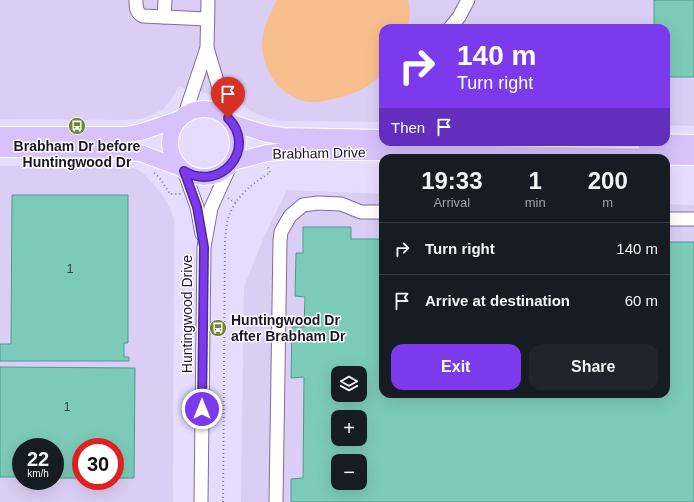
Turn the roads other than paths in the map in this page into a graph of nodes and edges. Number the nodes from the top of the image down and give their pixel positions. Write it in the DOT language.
graph roads {
  1 [pos="136,0"];
  2 [pos="165,0"];
  3 [pos="208,0"];
  4 [pos="468,0"];
  5 [pos="164,17"];
  6 [pos="207,19"];
  7 [pos="453,24"];
  8 [pos="207,48"];
  9 [pos="182,117"];
  10 [pos="230,120"];
  11 [pos="0,135"];
  12 [pos="379,138"];
  13 [pos="670,143"];
  14 [pos="694,143"];
  15 [pos="0,149"];
  16 [pos="511,154"];
  17 [pos="670,157"];
  18 [pos="694,157"];
  19 [pos="231,164"];
  20 [pos="182,170"];
  21 [pos="379,212"];
  22 [pos="670,219"];
  23 [pos="694,219"];
  24 [pos="204,247"];
  25 [pos="201,502"];
  26 [pos="276,502"];
  1 -- 5 [label="street"];
  2 -- 5 [label="street"];
  3 -- 6 [label="street"];
  4 -- 7 [label="street"];
  5 -- 6 [label="street"];
  6 -- 8 [label="street"];
  8 -- 9 [label="street"];
  8 -- 10 [label="street"];
  9 -- 10 [label="main road"];
  9 -- 11 [label="main road"];
  9 -- 20 [label="main road"];
  10 -- 12 [label="main road, Brabham Drive"];
  10 -- 19 [label="main road"];
  13 -- 14 [label="main road"];
  15 -- 20 [label="main road"];
  16 -- 19 [label="main road, Brabham Drive"];
  17 -- 18 [label="main road, Brabham Drive"];
  19 -- 20 [label="main road"];
  19 -- 24 [label="street, Huntingwood Drive"];
  20 -- 24 [label="street, Huntingwood Drive"];
  21 -- 26 [label="street"];
  22 -- 23 [label="street"];
  24 -- 25 [label="street, Huntingwood Drive"];
}
